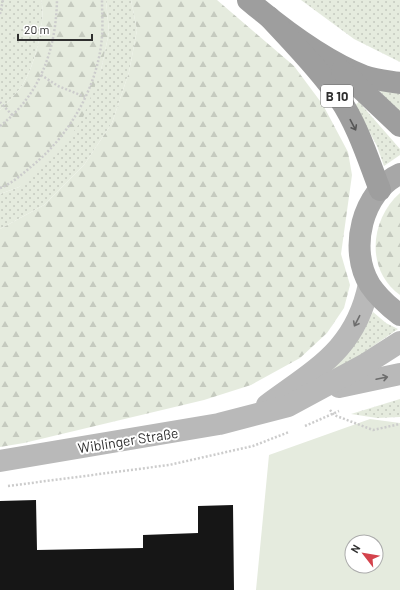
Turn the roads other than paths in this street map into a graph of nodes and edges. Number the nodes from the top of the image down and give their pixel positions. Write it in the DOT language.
graph roads {
  1 [pos="248,0"];
  2 [pos="269,17"];
  3 [pos="330,59"];
  4 [pos="400,83"];
  5 [pos="400,126"];
  6 [pos="400,174"];
  7 [pos="380,190"];
  8 [pos="369,284"];
  9 [pos="400,315"];
  10 [pos="400,342"];
  11 [pos="400,374"];
  12 [pos="316,392"];
  13 [pos="255,414"];
  14 [pos="0,461"];
  1 -- 2 [label="highway, B 10"];
  2 -- 3 [label="highway"];
  2 -- 7 [label="highway, B 10, one-way"];
  3 -- 4 [label="highway"];
  3 -- 5 [label="highway"];
  6 -- 7 [label="main road"];
  7 -- 8 [label="main road"];
  8 -- 9 [label="main road"];
  8 -- 13 [label="main road, Wiblinger Straße, one-way"];
  10 -- 12 [label="main road, Wiblinger Straße"];
  12 -- 11 [label="main road, one-way"];
  12 -- 13 [label="main road, Wiblinger Straße"];
  13 -- 14 [label="main road, Wiblinger Straße"];
}
